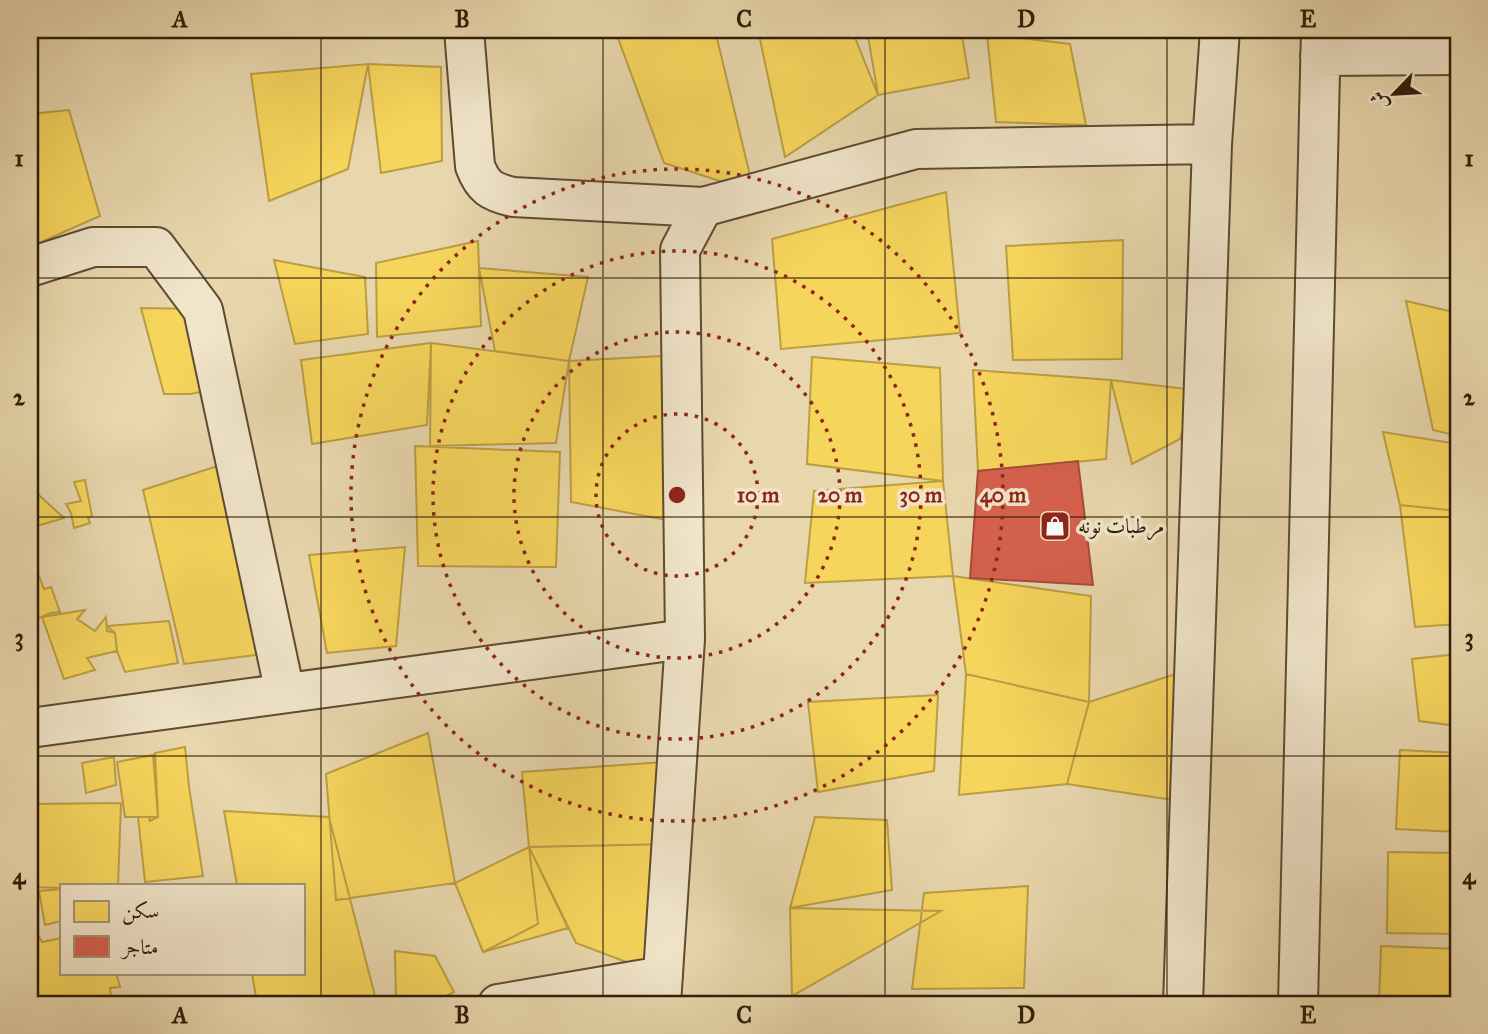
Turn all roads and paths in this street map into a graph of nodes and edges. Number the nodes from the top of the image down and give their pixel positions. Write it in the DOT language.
graph roads {
  1 [pos="464,30"];
  2 [pos="1220,30"];
  3 [pos="1320,43"];
  4 [pos="1458,55"];
  5 [pos="1212,144"];
  6 [pos="703,207"];
  7 [pos="30,267"];
  8 [pos="685,639"];
  9 [pos="285,693"];
  10 [pos="30,728"];
  11 [pos="662,990"];
  12 [pos="498,1004"];
  13 [pos="1183,1004"];
  14 [pos="1298,1004"];
  1 -- 6 [label="street"];
  2 -- 5 [label="street"];
  3 -- 4 [label="street"];
  3 -- 14 [label="street"];
  5 -- 6 [label="street"];
  5 -- 13 [label="street"];
  6 -- 8 [label="street"];
  7 -- 9 [label="street"];
  8 -- 9 [label="street"];
  8 -- 11 [label="street"];
  9 -- 10 [label="street"];
  11 -- 12 [label="street"];
}
